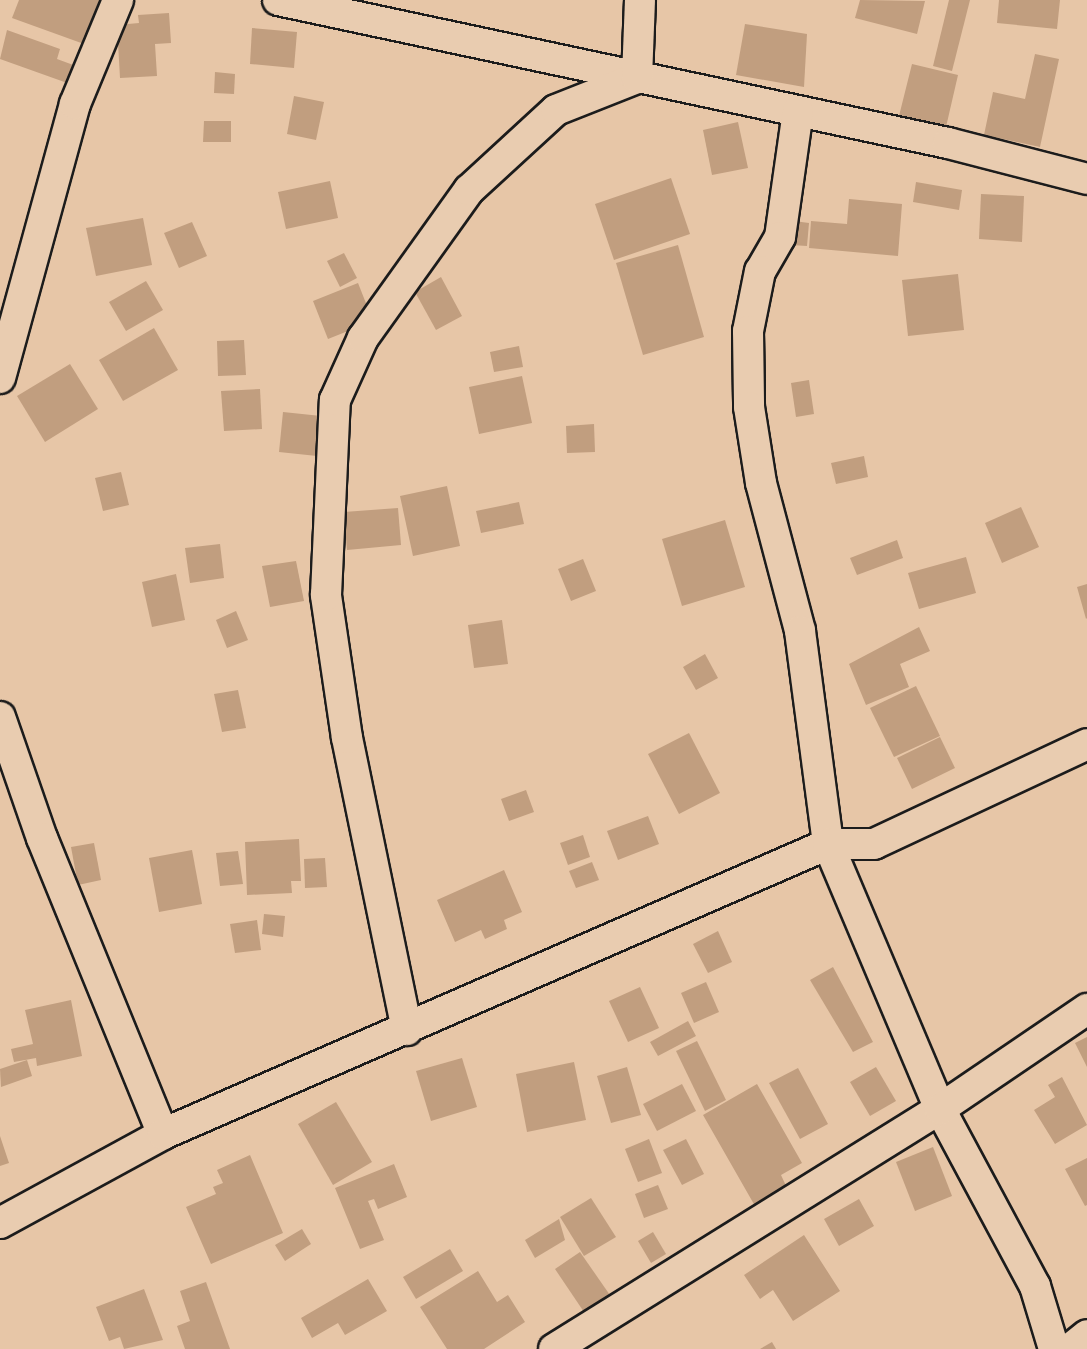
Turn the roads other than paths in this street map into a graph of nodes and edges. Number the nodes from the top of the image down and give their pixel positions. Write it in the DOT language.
graph roads {
  1 [pos="118,0"];
  2 [pos="278,0"];
  3 [pos="640,0"];
  4 [pos="637,78"];
  5 [pos="798,111"];
  6 [pos="1087,179"];
  7 [pos="0,378"];
  8 [pos="0,717"];
  9 [pos="1087,744"];
  10 [pos="828,844"];
  11 [pos="1087,1009"];
  12 [pos="407,1030"];
  13 [pos="940,1109"];
  14 [pos="163,1134"];
  15 [pos="0,1223"];
  16 [pos="1087,1335"];
  17 [pos="554,1349"];
  18 [pos="1054,1349"];
  19 [pos="1070,1349"];
  1 -- 7 [label="street"];
  2 -- 4 [label="street"];
  3 -- 4 [label="street"];
  4 -- 5 [label="street"];
  4 -- 12 [label="street"];
  5 -- 6 [label="street"];
  5 -- 10 [label="street"];
  8 -- 14 [label="street"];
  9 -- 10 [label="street"];
  10 -- 12 [label="street"];
  10 -- 13 [label="street"];
  11 -- 13 [label="street"];
  12 -- 14 [label="street"];
  13 -- 17 [label="street"];
  13 -- 18 [label="street"];
  14 -- 15 [label="street"];
  16 -- 19 [label="street"];
}
